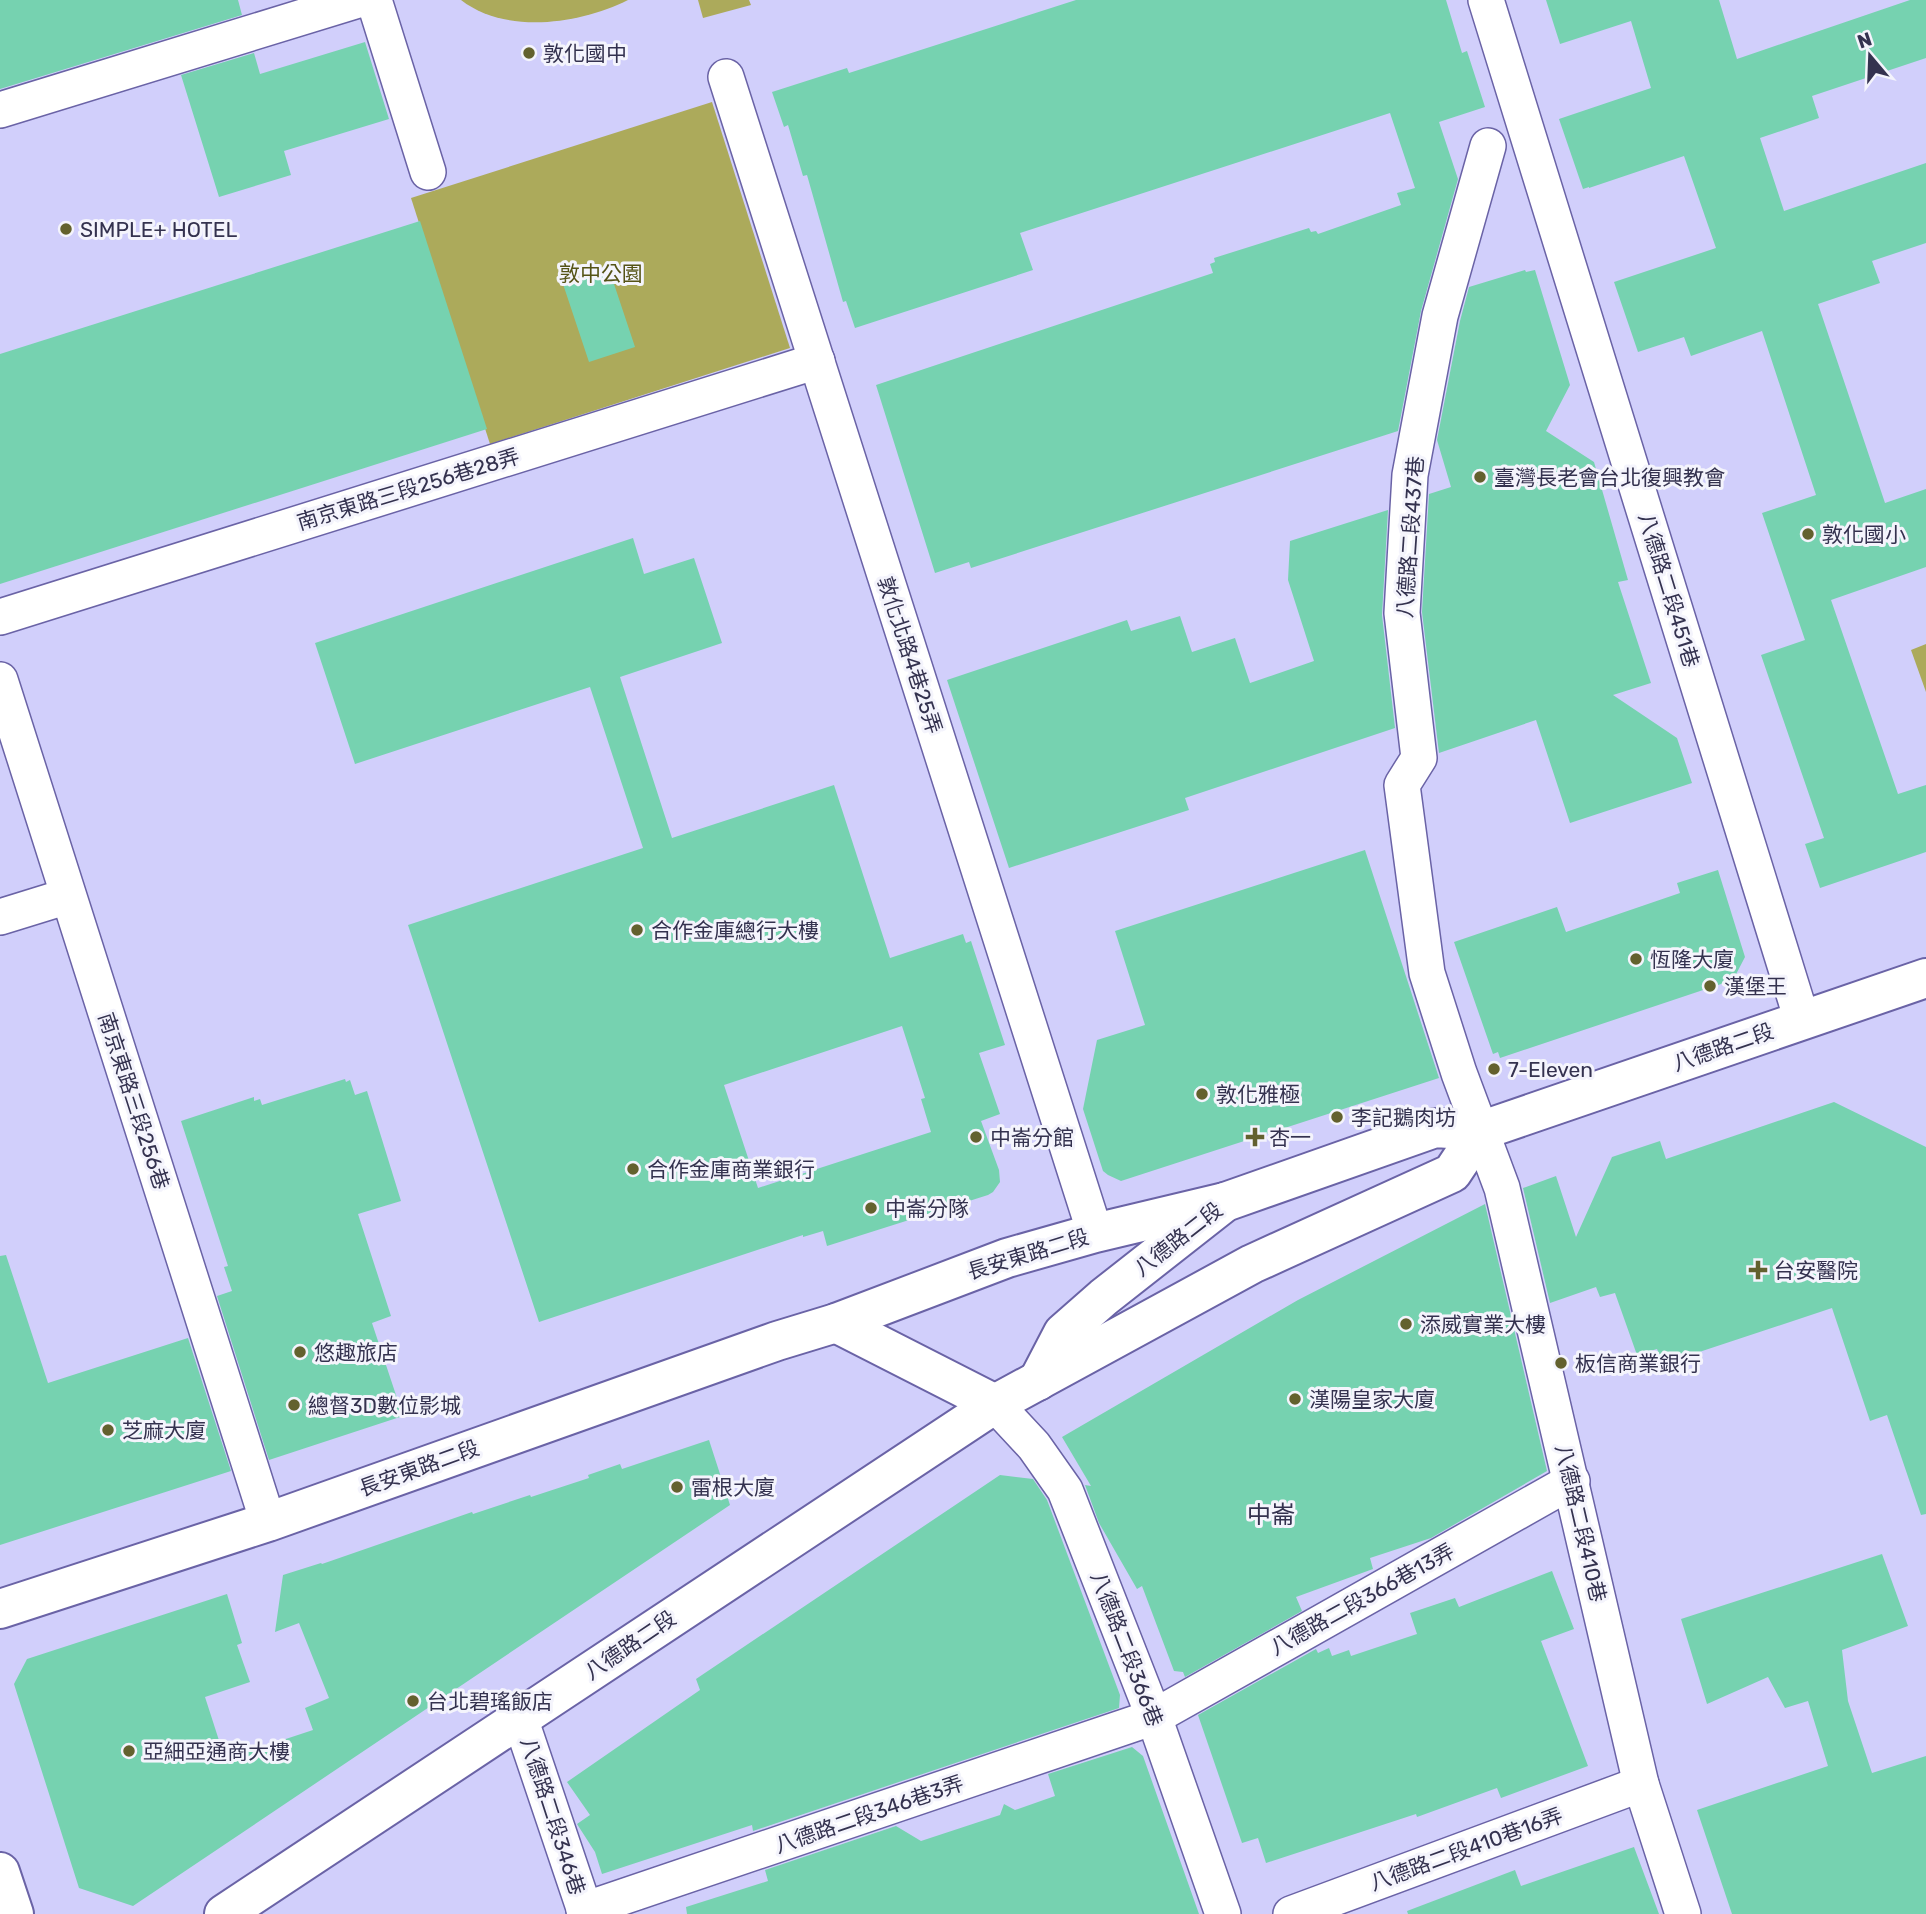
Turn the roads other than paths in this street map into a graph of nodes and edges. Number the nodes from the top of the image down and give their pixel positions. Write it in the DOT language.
graph roads {
  1 [pos="358,0"];
  2 [pos="374,0"];
  3 [pos="1486,0"];
  4 [pos="726,77"];
  5 [pos="0,110"];
  6 [pos="1488,146"];
  7 [pos="428,172"];
  8 [pos="817,361"];
  9 [pos="0,617"];
  10 [pos="0,680"];
  11 [pos="68,896"];
  12 [pos="0,918"];
  13 [pos="1926,978"];
  14 [pos="1802,1020"];
  15 [pos="1480,1131"];
  16 [pos="1225,1202"];
  17 [pos="1095,1233"];
  18 [pos="836,1323"];
  19 [pos="1038,1381"];
  20 [pos="995,1404"];
  21 [pos="1572,1481"];
  22 [pos="268,1522"];
  23 [pos="0,1609"];
  24 [pos="1154,1717"];
  25 [pos="520,1718"];
  26 [pos="1641,1784"];
  27 [pos="0,1872"];
  28 [pos="585,1912"];
  29 [pos="14,1914"];
  30 [pos="225,1914"];
  31 [pos="1223,1914"];
  32 [pos="1292,1914"];
  33 [pos="1683,1914"];
  1 -- 5 [label="street"];
  2 -- 7 [label="street"];
  3 -- 14 [label="street, 八德路二段451巷"];
  4 -- 8 [label="street, 敦化北路4巷25弄"];
  6 -- 15 [label="street, 八德路二段437巷"];
  8 -- 9 [label="street, 南京東路三段256巷28弄"];
  8 -- 17 [label="street, 敦化北路4巷25弄"];
  10 -- 11 [label="street, 南京東路三段256巷"];
  11 -- 12 [label="street"];
  11 -- 22 [label="street, 南京東路三段256巷"];
  13 -- 14 [label="street, 八德路二段"];
  14 -- 15 [label="street, 八德路二段"];
  15 -- 16 [label="street, 八德路二段"];
  15 -- 19 [label="street, 八德路二段"];
  15 -- 21 [label="street, 八德路二段410巷"];
  16 -- 17 [label="street, 長安東路二段"];
  16 -- 19 [label="street, 八德路二段"];
  17 -- 18 [label="street, 長安東路二段"];
  18 -- 20 [label="street"];
  18 -- 22 [label="street, 長安東路二段"];
  19 -- 20 [label="street, 八德路二段"];
  20 -- 24 [label="street, 八德路二段366巷"];
  20 -- 25 [label="street, 八德路二段"];
  21 -- 24 [label="street, 八德路二段366巷13弄"];
  21 -- 26 [label="street, 八德路二段410巷"];
  22 -- 23 [label="street, 長安東路二段"];
  24 -- 28 [label="street, 八德路二段346巷3弄"];
  24 -- 31 [label="street, 八德路二段366巷"];
  25 -- 28 [label="street, 八德路二段346巷"];
  25 -- 30 [label="street, 八德路二段"];
  26 -- 32 [label="street, 八德路二段410巷16弄"];
  26 -- 33 [label="street, 八德路二段410巷"];
  27 -- 29 [label="street"];
}
